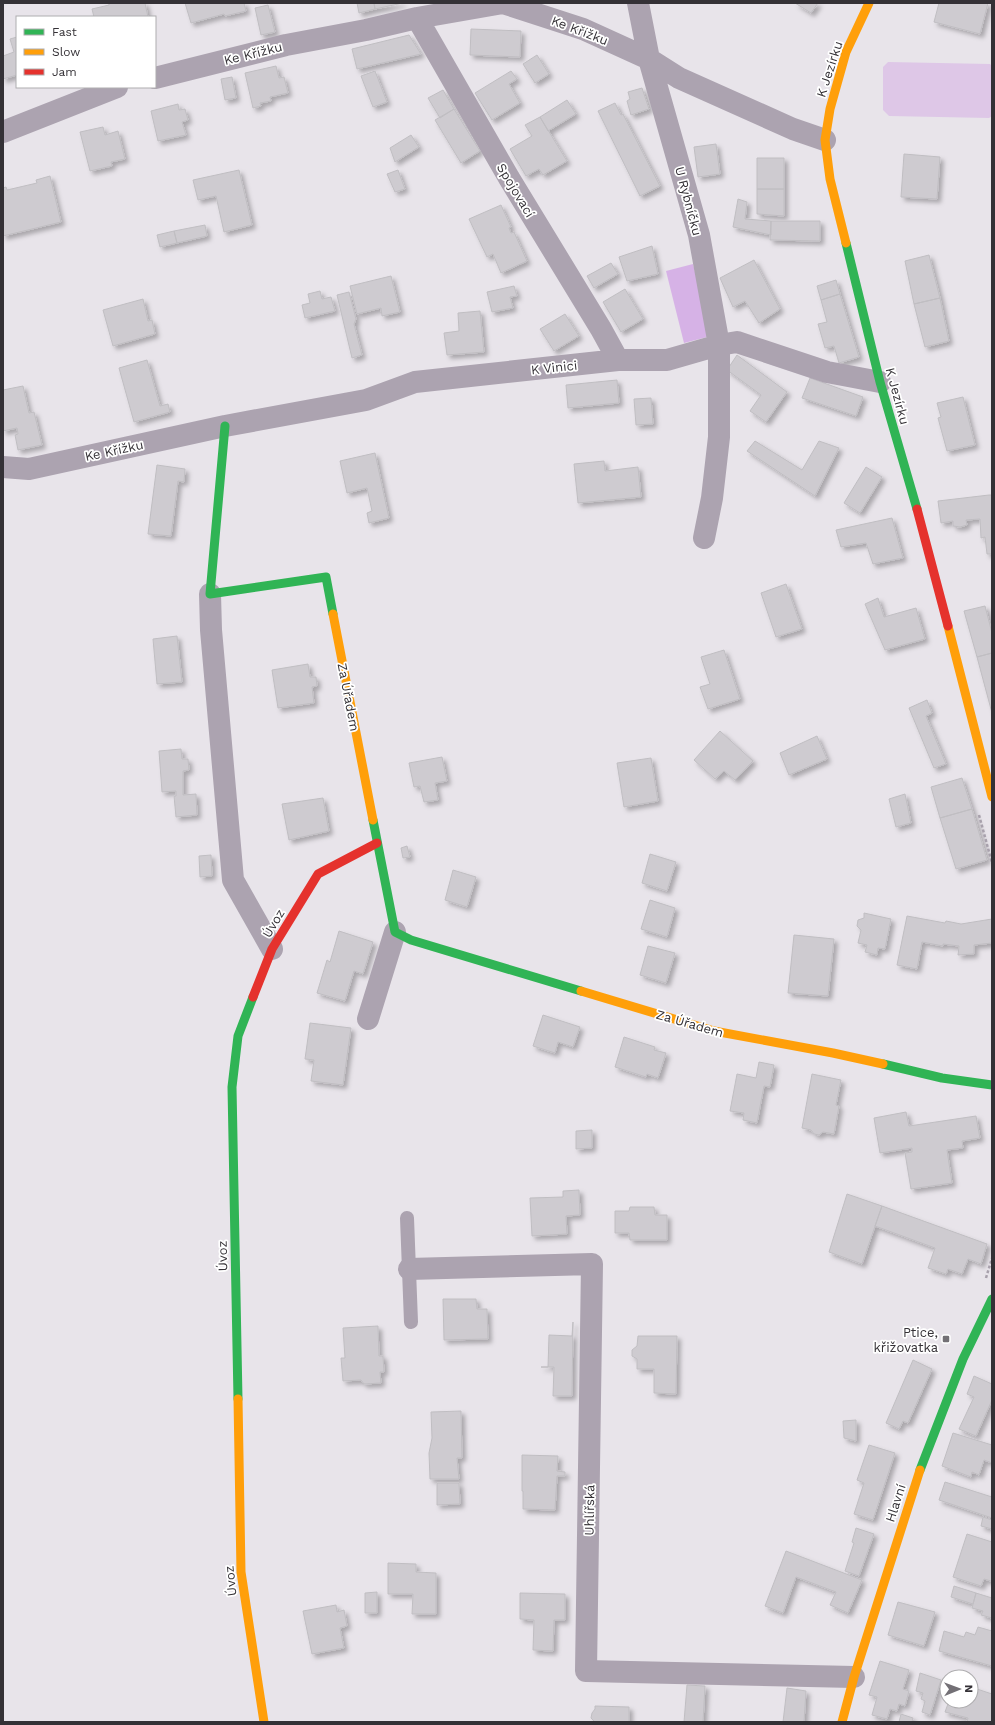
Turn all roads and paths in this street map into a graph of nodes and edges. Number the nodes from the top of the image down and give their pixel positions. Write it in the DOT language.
graph roads {
  1 [pos="638,3"];
  2 [pos="869,3"];
  3 [pos="495,4"];
  4 [pos="418,18"];
  5 [pos="649,59"];
  6 [pos="156,78"];
  7 [pos="114,88"];
  8 [pos="3,132"];
  9 [pos="825,140"];
  10 [pos="719,345"];
  11 [pos="618,360"];
  12 [pos="880,382"];
  13 [pos="225,426"];
  14 [pos="3,467"];
  15 [pos="704,538"];
  16 [pos="210,594"];
  17 [pos="990,786"];
  18 [pos="377,843"];
  19 [pos="395,932"];
  20 [pos="272,949"];
  21 [pos="368,1019"];
  22 [pos="992,1085"];
  23 [pos="407,1218"];
  24 [pos="409,1269"];
  25 [pos="992,1299"];
  26 [pos="411,1322"];
  27 [pos="854,1677"];
  28 [pos="264,1722"];
  29 [pos="842,1722"];
  1 -- 5 [label="street, U Rybníčku"];
  2 -- 9 [label="street, K Jezírku"];
  3 -- 4 [label="street, Ke Křížku"];
  3 -- 5 [label="street, Ke Křížku"];
  4 -- 6 [label="street, Ke Křížku"];
  4 -- 11 [label="street, Spojovací"];
  5 -- 9 [label="street, Ke Křížku"];
  5 -- 10 [label="street, U Rybníčku"];
  7 -- 8 [label="street"];
  9 -- 12 [label="street, K Jezírku"];
  10 -- 11 [label="street, K Vinici"];
  10 -- 12 [label="street, K Vinici"];
  10 -- 15 [label="street, U Rybníčku"];
  11 -- 13 [label="street, K Vinici"];
  12 -- 17 [label="street, K Jezírku"];
  13 -- 14 [label="street, Ke Křížku"];
  13 -- 16 [label="street"];
  16 -- 18 [label="street, Za Úřadem"];
  16 -- 20 [label="street"];
  18 -- 19 [label="street, Za Úřadem"];
  18 -- 20 [label="street, Úvoz"];
  19 -- 21 [label="street, Za Úřadem"];
  19 -- 22 [label="street, Za Úřadem"];
  20 -- 28 [label="street, Úvoz"];
  23 -- 24 [label="lane"];
  24 -- 26 [label="lane"];
  24 -- 27 [label="street, Uhlířská"];
  25 -- 27 [label="street, Hlavní"];
  27 -- 29 [label="street, Hlavní"];
}
